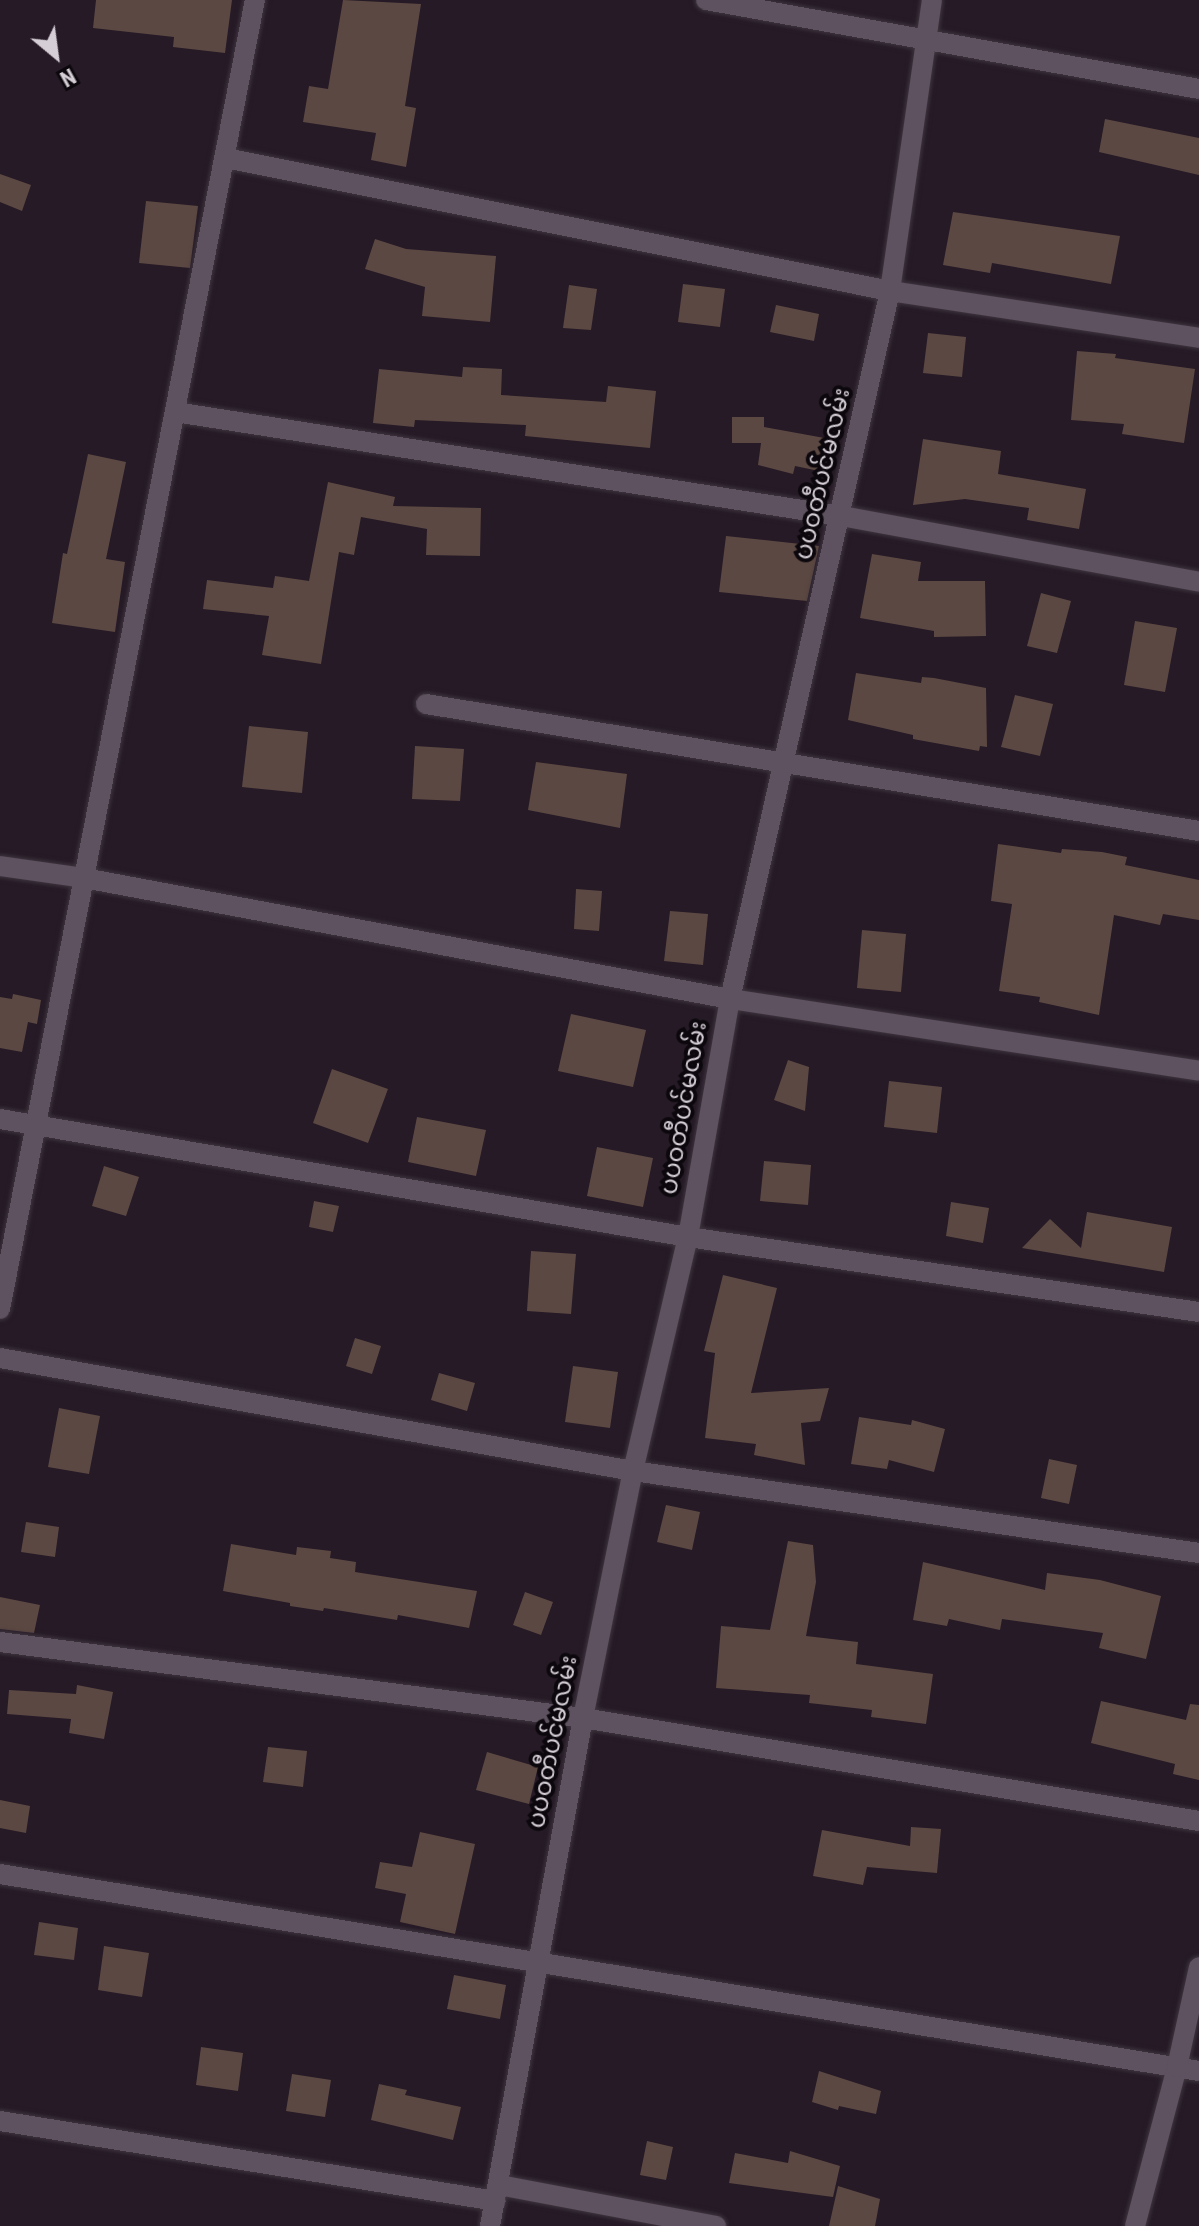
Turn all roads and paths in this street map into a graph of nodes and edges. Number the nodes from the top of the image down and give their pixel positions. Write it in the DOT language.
graph roads {
  1 [pos="255,0"];
  2 [pos="706,0"];
  3 [pos="932,0"];
  4 [pos="926,38"];
  5 [pos="1199,89"];
  6 [pos="225,158"];
  7 [pos="890,291"];
  8 [pos="1199,338"];
  9 [pos="175,412"];
  10 [pos="841,516"];
  11 [pos="1199,582"];
  12 [pos="426,704"];
  13 [pos="781,763"];
  14 [pos="1199,831"];
  15 [pos="0,866"];
  16 [pos="84,878"];
  17 [pos="730,999"];
  18 [pos="1199,1071"];
  19 [pos="0,1119"];
  20 [pos="36,1126"];
  21 [pos="688,1237"];
  22 [pos="0,1309"];
  23 [pos="1199,1312"];
  24 [pos="0,1358"];
  25 [pos="633,1471"];
  26 [pos="1199,1553"];
  27 [pos="0,1642"];
  28 [pos="583,1718"];
  29 [pos="1199,1821"];
  30 [pos="0,1874"];
  31 [pos="539,1962"];
  32 [pos="1199,1967"];
  33 [pos="1177,2067"];
  34 [pos="1199,2071"];
  35 [pos="0,2121"];
  36 [pos="497,2193"];
  37 [pos="490,2226"];
  38 [pos="716,2226"];
  39 [pos="1135,2226"];
  1 -- 6 [label="street"];
  2 -- 4 [label="street"];
  3 -- 4 [label="street, ပပဝတီပင်မလမ်း"];
  4 -- 5 [label="street"];
  4 -- 7 [label="street, ပပဝတီပင်မလမ်း"];
  6 -- 7 [label="street"];
  6 -- 9 [label="street"];
  7 -- 8 [label="street"];
  7 -- 10 [label="street, ပပဝတီပင်မလမ်း"];
  9 -- 10 [label="street"];
  9 -- 16 [label="street"];
  10 -- 11 [label="street"];
  10 -- 13 [label="street, ပပဝတီပင်မလမ်း"];
  12 -- 13 [label="street"];
  13 -- 14 [label="street"];
  13 -- 17 [label="street, ပပဝတီပင်မလမ်း"];
  15 -- 16 [label="street"];
  16 -- 17 [label="street"];
  16 -- 20 [label="street"];
  17 -- 18 [label="street"];
  17 -- 21 [label="street, ပပဝတီပင်မလမ်း"];
  19 -- 20 [label="street"];
  20 -- 21 [label="street"];
  20 -- 22 [label="street"];
  21 -- 23 [label="street"];
  21 -- 25 [label="street, ပပဝတီပင်မလမ်း"];
  24 -- 25 [label="street"];
  25 -- 26 [label="street"];
  25 -- 28 [label="street, ပပဝတီပင်မလမ်း"];
  27 -- 28 [label="street"];
  28 -- 29 [label="street"];
  28 -- 31 [label="street, ပပဝတီပင်မလမ်း"];
  30 -- 31 [label="street"];
  31 -- 33 [label="street"];
  31 -- 36 [label="street, ပပဝတီပင်မလမ်း"];
  32 -- 33 [label="street"];
  33 -- 34 [label="street"];
  33 -- 39 [label="street"];
  35 -- 36 [label="street"];
  36 -- 37 [label="street, ပပဝတီပင်မလမ်း"];
  36 -- 38 [label="street"];
}
